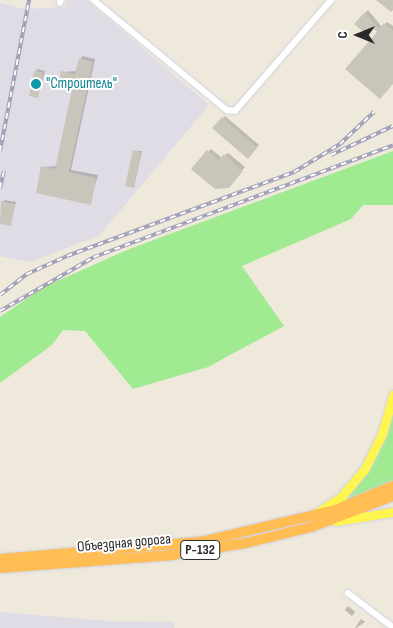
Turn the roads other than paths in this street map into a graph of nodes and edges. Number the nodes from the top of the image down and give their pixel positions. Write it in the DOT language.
graph roads {
  1 [pos="94,0"];
  2 [pos="330,0"];
  3 [pos="393,395"];
  4 [pos="393,486"];
  5 [pos="393,496"];
  6 [pos="393,512"];
  7 [pos="310,522"];
  8 [pos="0,559"];
  9 [pos="0,568"];
  10 [pos="348,593"];
  11 [pos="393,627"];
  1 -- 2 [label="street"];
  3 -- 7 [label="main road"];
  4 -- 7 [label="highway, Объездная дорога / Р-132"];
  5 -- 7 [label="highway, Объездная дорога / Р-132"];
  6 -- 7 [label="main road"];
  7 -- 8 [label="highway, Объездная дорога / Р-132"];
  7 -- 9 [label="highway, Объездная дорога / Р-132"];
  10 -- 11 [label="street"];
}
